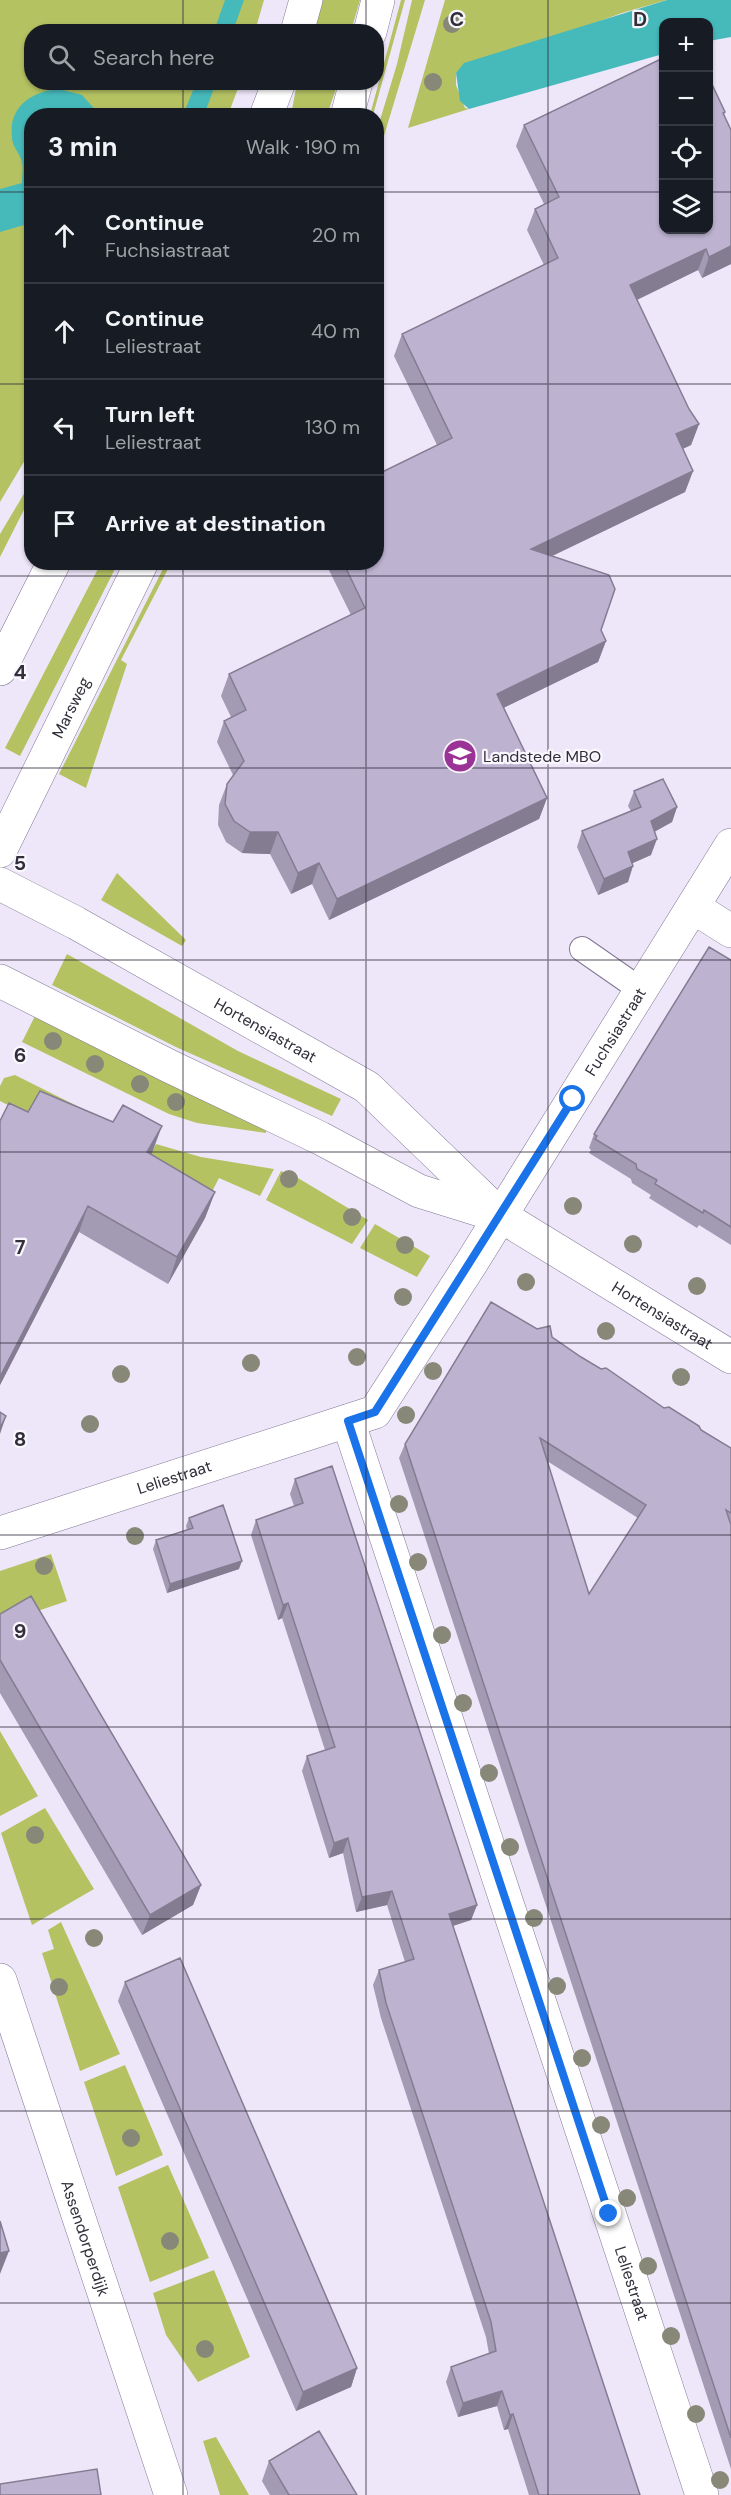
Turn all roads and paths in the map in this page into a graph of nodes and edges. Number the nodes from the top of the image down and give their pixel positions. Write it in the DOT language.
graph roads {
  1 [pos="306,0"];
  2 [pos="378,0"];
  3 [pos="299,24"];
  4 [pos="372,24"];
  5 [pos="276,90"];
  6 [pos="354,90"];
  7 [pos="269,108"];
  8 [pos="348,108"];
  9 [pos="50,570"];
  10 [pos="138,570"];
  11 [pos="0,669"];
  12 [pos="731,845"];
  13 [pos="0,851"];
  14 [pos="0,884"];
  15 [pos="693,907"];
  16 [pos="731,931"];
  17 [pos="582,949"];
  18 [pos="0,981"];
  19 [pos="642,990"];
  20 [pos="501,1216"];
  21 [pos="731,1357"];
  22 [pos="348,1421"];
  23 [pos="0,1533"];
  24 [pos="0,1980"];
  25 [pos="171,2495"];
  26 [pos="702,2495"];
  1 -- 3 [label="street"];
  2 -- 4 [label="street"];
  5 -- 7 [label="street"];
  6 -- 8 [label="street"];
  9 -- 11 [label="street"];
  10 -- 13 [label="street, Marsweg"];
  12 -- 15 [label="street, Fuchsiastraat"];
  14 -- 20 [label="street, Hortensiastraat"];
  15 -- 16 [label="street"];
  15 -- 19 [label="street, Fuchsiastraat"];
  17 -- 19 [label="lane"];
  18 -- 20 [label="street, Hortensiastraat"];
  19 -- 20 [label="street, Fuchsiastraat"];
  20 -- 21 [label="street, Hortensiastraat"];
  20 -- 22 [label="street, Leliestraat"];
  22 -- 23 [label="street, Leliestraat"];
  22 -- 26 [label="street, Leliestraat"];
  24 -- 25 [label="street, Assendorperdijk"];
}
